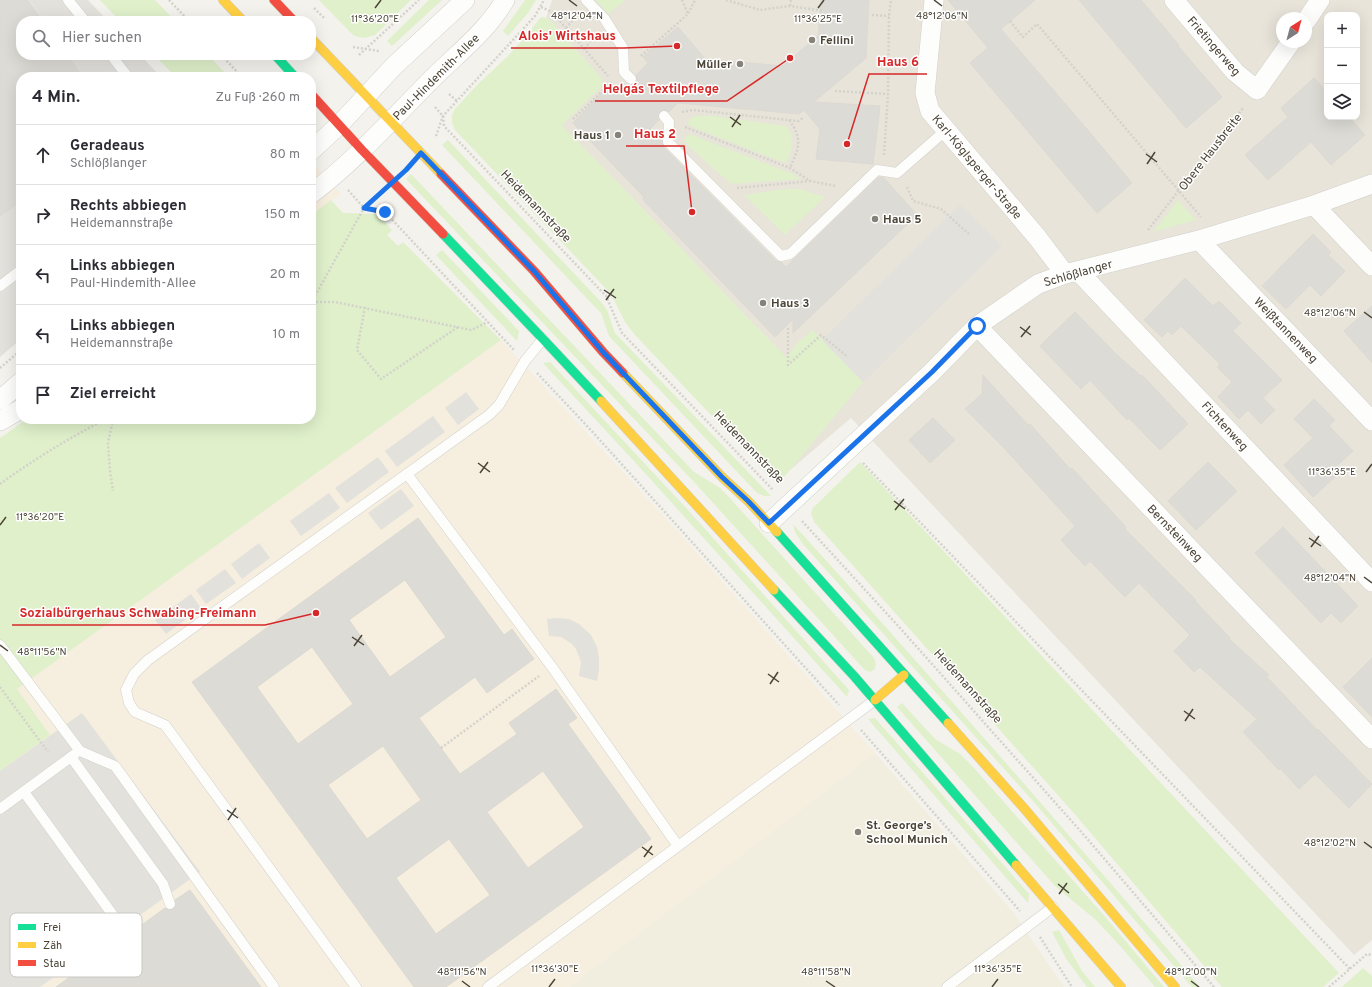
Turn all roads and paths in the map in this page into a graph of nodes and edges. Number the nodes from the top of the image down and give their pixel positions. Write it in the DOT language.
graph roads {
  1 [pos="68,0"];
  2 [pos="169,0"];
  3 [pos="223,0"];
  4 [pos="274,0"];
  5 [pos="420,0"];
  6 [pos="465,0"];
  7 [pos="505,0"];
  8 [pos="544,0"];
  9 [pos="586,0"];
  10 [pos="682,0"];
  11 [pos="694,0"];
  12 [pos="726,0"];
  13 [pos="791,0"];
  14 [pos="890,0"];
  15 [pos="934,0"];
  16 [pos="1174,0"];
  17 [pos="1320,0"];
  18 [pos="312,5"];
  19 [pos="790,6"];
  20 [pos="541,7"];
  21 [pos="824,11"];
  22 [pos="1312,12"];
  23 [pos="688,14"];
  24 [pos="872,15"];
  25 [pos="81,16"];
  26 [pos="184,16"];
  27 [pos="238,16"];
  28 [pos="289,16"];
  29 [pos="889,16"];
  30 [pos="327,21"];
  31 [pos="1010,21"];
  32 [pos="506,36"];
  33 [pos="512,42"];
  34 [pos="316,43"];
  35 [pos="352,47"];
  36 [pos="1287,48"];
  37 [pos="366,50"];
  38 [pos="115,60"];
  39 [pos="226,60"];
  40 [pos="280,60"];
  41 [pos="394,66"];
  42 [pos="124,72"];
  43 [pos="237,72"];
  44 [pos="291,72"];
  45 [pos="627,76"];
  46 [pos="1257,90"];
  47 [pos="835,91"];
  48 [pos="420,92"];
  49 [pos="449,94"];
  50 [pos="888,94"];
  51 [pos="366,96"];
  52 [pos="316,100"];
  53 [pos="457,101"];
  54 [pos="443,116"];
  55 [pos="803,118"];
  56 [pos="573,119"];
  57 [pos="667,119"];
  58 [pos="789,120"];
  59 [pos="391,122"];
  60 [pos="339,125"];
  61 [pos="946,131"];
  62 [pos="316,146"];
  63 [pos="362,150"];
  64 [pos="421,153"];
  65 [pos="884,160"];
  66 [pos="790,168"];
  67 [pos="334,175"];
  68 [pos="810,181"];
  69 [pos="392,182"];
  70 [pos="1372,184"];
  71 [pos="906,185"];
  72 [pos="858,189"];
  73 [pos="316,190"];
  74 [pos="716,190"];
  75 [pos="1179,191"];
  76 [pos="1314,205"];
  77 [pos="364,208"];
  78 [pos="970,235"];
  79 [pos="1208,237"];
  80 [pos="1126,259"];
  81 [pos="1372,266"];
  82 [pos="1072,272"];
  83 [pos="16,274"];
  84 [pos="0,286"];
  85 [pos="316,294"];
  86 [pos="316,303"];
  87 [pos="365,307"];
  88 [pos="488,322"];
  89 [pos="977,326"];
  90 [pos="458,327"];
  91 [pos="788,328"];
  92 [pos="543,339"];
  93 [pos="16,354"];
  94 [pos="848,357"];
  95 [pos="524,361"];
  96 [pos="0,368"];
  97 [pos="16,412"];
  98 [pos="0,421"];
  99 [pos="1372,421"];
  100 [pos="96,424"];
  101 [pos="112,424"];
  102 [pos="849,449"];
  103 [pos="407,474"];
  104 [pos="0,484"];
  105 [pos="114,491"];
  106 [pos="788,505"];
  107 [pos="769,523"];
  108 [pos="1372,582"];
  109 [pos="0,645"];
  110 [pos="552,667"];
  111 [pos="904,675"];
  112 [pos="0,687"];
  113 [pos="876,700"];
  114 [pos="850,718"];
  115 [pos="1372,739"];
  116 [pos="441,748"];
  117 [pos="80,751"];
  118 [pos="71,757"];
  119 [pos="58,767"];
  120 [pos="24,792"];
  121 [pos="0,809"];
  122 [pos="678,846"];
  123 [pos="170,904"];
  124 [pos="1053,907"];
  125 [pos="111,913"];
  126 [pos="1031,924"];
  127 [pos="1372,955"];
  128 [pos="1350,969"];
  129 [pos="274,987"];
  130 [pos="356,987"];
  131 [pos="488,987"];
  132 [pos="947,987"];
  133 [pos="1072,987"];
  134 [pos="1121,987"];
  135 [pos="1176,987"];
  136 [pos="1214,987"];
  137 [pos="1329,987"];
  1 -- 25 [label="lane"];
  2 -- 26 [label="path"];
  3 -- 27 [label="main road"];
  4 -- 28 [label="main road"];
  5 -- 37 [label="path"];
  6 -- 41 [label="street"];
  7 -- 48 [label="street, Paul-Hindemith-Allee"];
  8 -- 20 [label="path"];
  9 -- 45 [label="lane"];
  10 -- 23 [label="path"];
  11 -- 23 [label="path"];
  12 -- 19 [label="path"];
  13 -- 19 [label="path"];
  14 -- 29 [label="path"];
  15 -- 61 [label="street, Karl-Köglsperger-Straße"];
  16 -- 46 [label="street, Frietingerweg"];
  17 -- 22 [label="street"];
  18 -- 30 [label="path"];
  19 -- 21 [label="path"];
  20 -- 33 [label="path"];
  20 -- 56 [label="path"];
  23 -- 45 [label="path"];
  24 -- 29 [label="path"];
  29 -- 50 [label="path"];
  31 -- 75 [label="path"];
  32 -- 33 [label="path"];
  33 -- 53 [label="path"];
  34 -- 51 [label="main road"];
  35 -- 37 [label="path"];
  36 -- 46 [label="street"];
  37 -- 41 [label="path"];
  38 -- 42 [label="lane"];
  39 -- 43 [label="path"];
  40 -- 44 [label="main road"];
  41 -- 51 [label="street"];
  46 -- 75 [label="path, Obere Hausbreite"];
  47 -- 50 [label="path"];
  48 -- 54 [label="path, Heidemannstraße"];
  48 -- 59 [label="street, Paul-Hindemith-Allee"];
  49 -- 53 [label="path"];
  50 -- 65 [label="path"];
  51 -- 59 [label="main road"];
  51 -- 60 [label="street"];
  52 -- 60 [label="main road"];
  53 -- 54 [label="path"];
  54 -- 64 [label="path"];
  54 -- 106 [label="path, Heidemannstraße"];
  55 -- 58 [label="path"];
  57 -- 58 [label="path"];
  57 -- 66 [label="path"];
  57 -- 74 [label="lane"];
  58 -- 66 [label="path"];
  59 -- 63 [label="street, Paul-Hindemith-Allee"];
  59 -- 64 [label="main road"];
  60 -- 62 [label="street"];
  60 -- 63 [label="main road"];
  61 -- 72 [label="lane"];
  61 -- 82 [label="street, Karl-Köglsperger-Straße"];
  63 -- 67 [label="street, Paul-Hindemith-Allee"];
  63 -- 69 [label="main road"];
  64 -- 107 [label="main road"];
  66 -- 68 [label="path"];
  67 -- 73 [label="street, Paul-Hindemith-Allee"];
  67 -- 77 [label="path"];
  68 -- 72 [label="path"];
  68 -- 74 [label="path"];
  69 -- 77 [label="path"];
  69 -- 92 [label="main road"];
  70 -- 76 [label="street, Schlößlanger"];
  71 -- 78 [label="path"];
  72 -- 74 [label="lane"];
  75 -- 79 [label="path"];
  75 -- 80 [label="path, Obere Hausbreite"];
  76 -- 79 [label="street, Schlößlanger"];
  76 -- 81 [label="street"];
  77 -- 85 [label="path"];
  77 -- 88 [label="path"];
  79 -- 80 [label="street, Schlößlanger"];
  79 -- 99 [label="street, Weißtannenweg"];
  80 -- 82 [label="street, Schlößlanger"];
  82 -- 89 [label="street, Schlößlanger"];
  82 -- 108 [label="street, Fichtenweg"];
  83 -- 84 [label="lane"];
  86 -- 87 [label="path"];
  87 -- 90 [label="path"];
  87 -- 90 [label="path"];
  88 -- 90 [label="path"];
  88 -- 95 [label="path"];
  89 -- 102 [label="street, Schlößlanger"];
  89 -- 115 [label="street, Bernsteinweg"];
  91 -- 94 [label="path"];
  92 -- 95 [label="lane"];
  92 -- 113 [label="main road"];
  93 -- 96 [label="path"];
  95 -- 103 [label="lane"];
  95 -- 114 [label="path"];
  97 -- 98 [label="street"];
  100 -- 104 [label="path"];
  101 -- 105 [label="path"];
  102 -- 106 [label="street, Schlößlanger"];
  102 -- 128 [label="path"];
  103 -- 110 [label="lane"];
  103 -- 130 [label="lane"];
  106 -- 107 [label="street, Schlößlanger"];
  106 -- 136 [label="path, Heidemannstraße"];
  107 -- 111 [label="main road"];
  109 -- 117 [label="lane"];
  110 -- 116 [label="path"];
  110 -- 122 [label="lane"];
  111 -- 113 [label="main road"];
  111 -- 135 [label="main road"];
  112 -- 119 [label="path"];
  113 -- 114 [label="lane"];
  113 -- 124 [label="main road"];
  114 -- 122 [label="lane"];
  114 -- 126 [label="path"];
  117 -- 118 [label="lane"];
  117 -- 129 [label="lane"];
  118 -- 119 [label="lane"];
  118 -- 123 [label="lane"];
  119 -- 120 [label="lane"];
  120 -- 121 [label="lane"];
  120 -- 125 [label="lane"];
  122 -- 131 [label="lane"];
  124 -- 126 [label="lane"];
  124 -- 134 [label="main road"];
  126 -- 132 [label="lane"];
  126 -- 133 [label="path"];
  127 -- 128 [label="path"];
  128 -- 137 [label="path"];
}
